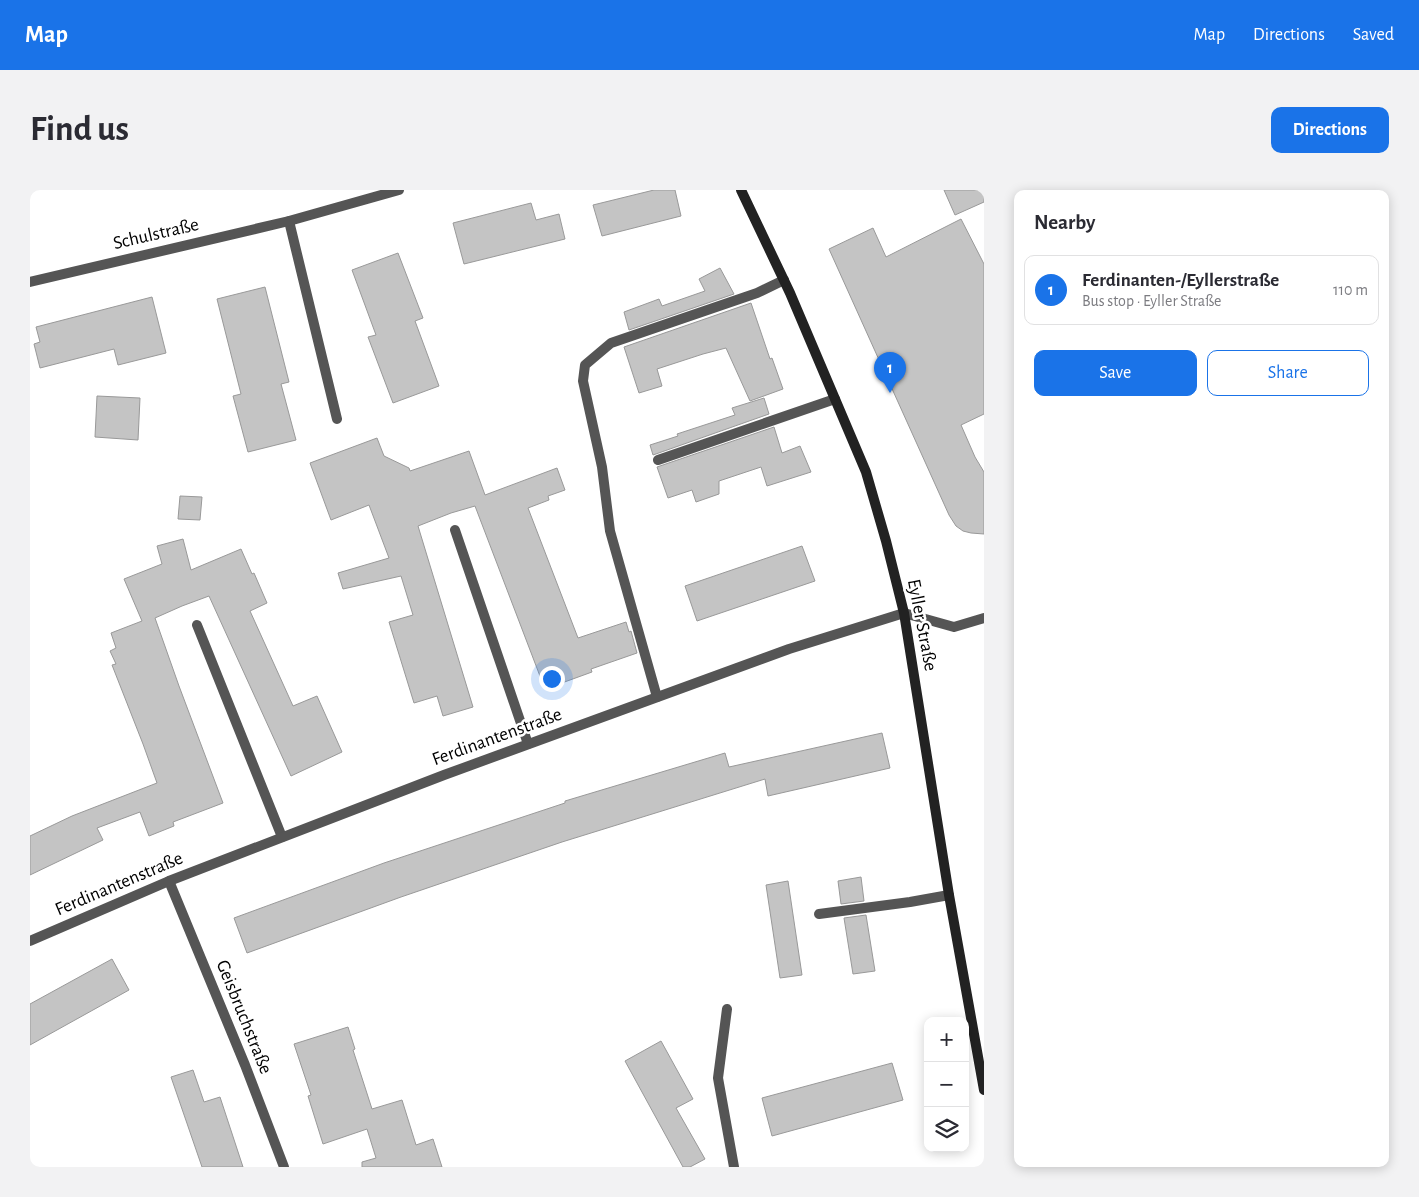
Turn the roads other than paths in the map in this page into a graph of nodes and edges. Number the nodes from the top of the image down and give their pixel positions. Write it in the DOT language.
graph roads {
  1 [pos="398,190"];
  2 [pos="741,190"];
  3 [pos="290,220"];
  4 [pos="784,280"];
  5 [pos="30,282"];
  6 [pos="835,399"];
  7 [pos="337,418"];
  8 [pos="658,460"];
  9 [pos="455,530"];
  10 [pos="904,614"];
  11 [pos="984,618"];
  12 [pos="197,625"];
  13 [pos="657,697"];
  14 [pos="528,744"];
  15 [pos="282,837"];
  16 [pos="169,881"];
  17 [pos="949,895"];
  18 [pos="819,914"];
  19 [pos="30,941"];
  20 [pos="727,1009"];
  21 [pos="981,1056"];
  22 [pos="984,1090"];
  23 [pos="284,1167"];
  24 [pos="734,1167"];
  1 -- 3 [label="street, Schulstraße"];
  2 -- 4 [label="main road, Eyller Straße"];
  3 -- 5 [label="street, Schulstraße"];
  3 -- 7 [label="street"];
  4 -- 6 [label="main road, Eyller Straße"];
  4 -- 13 [label="street"];
  6 -- 8 [label="street"];
  6 -- 10 [label="main road, Eyller Straße"];
  9 -- 14 [label="street"];
  10 -- 11 [label="street"];
  10 -- 13 [label="street, Ferdinantenstraße"];
  10 -- 17 [label="main road, Eyller Straße"];
  12 -- 15 [label="street"];
  13 -- 14 [label="street, Ferdinantenstraße"];
  14 -- 15 [label="street, Ferdinantenstraße"];
  15 -- 16 [label="street, Ferdinantenstraße"];
  16 -- 19 [label="street, Ferdinantenstraße"];
  16 -- 23 [label="street, Geisbruchstraße"];
  17 -- 18 [label="street"];
  17 -- 21 [label="main road, Eyller Straße"];
  20 -- 24 [label="street"];
  21 -- 22 [label="main road, Eyller Straße"];
}
